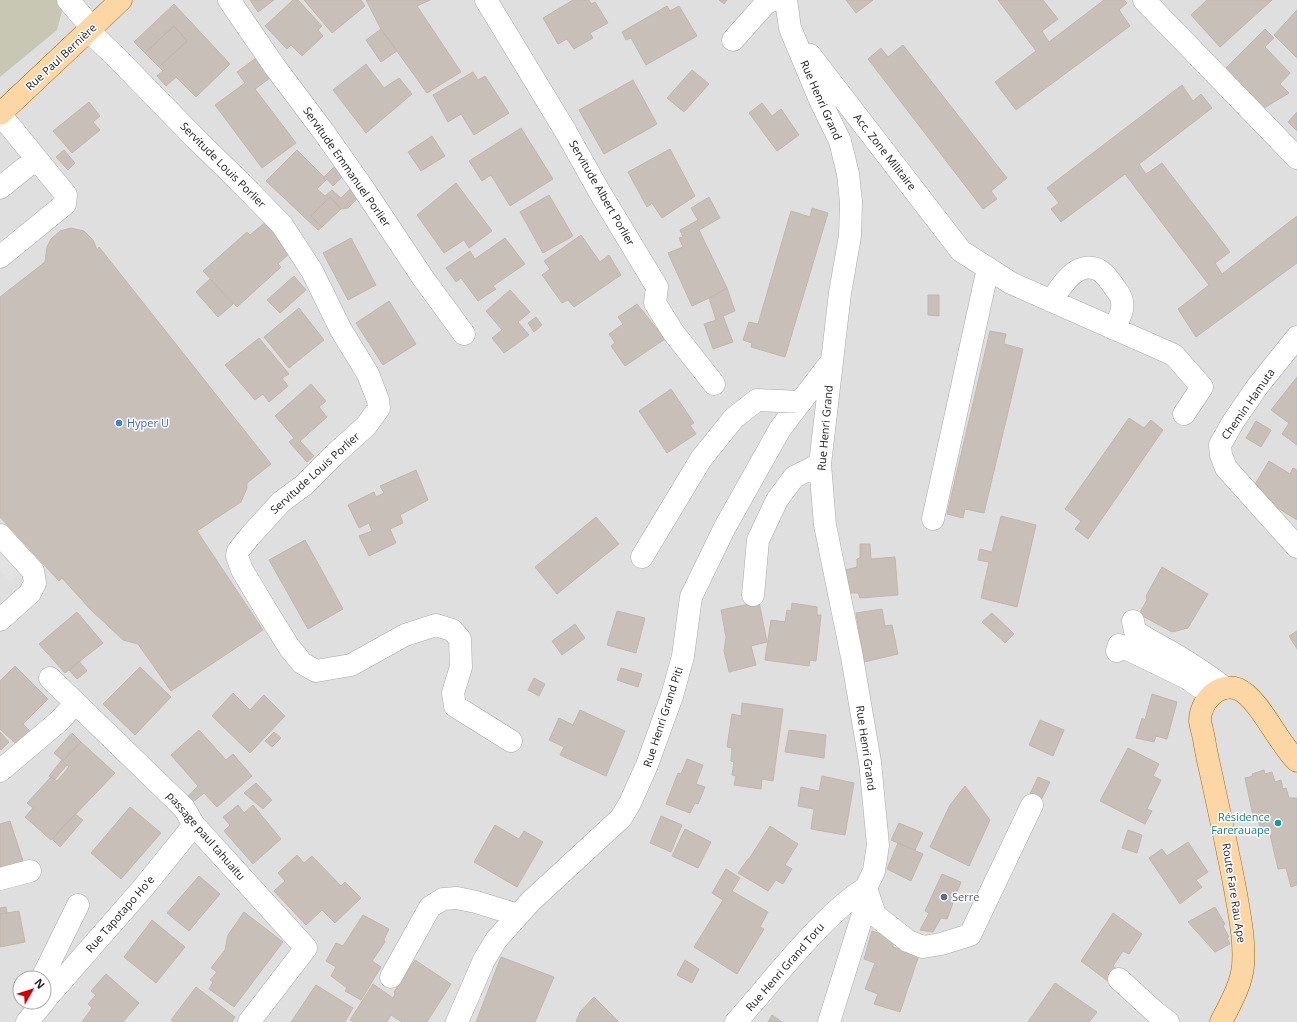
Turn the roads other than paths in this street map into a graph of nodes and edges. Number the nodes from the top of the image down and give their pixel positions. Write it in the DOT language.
graph roads {
  1 [pos="68,0"];
  2 [pos="121,0"];
  3 [pos="229,0"];
  4 [pos="486,0"];
  5 [pos="774,0"];
  6 [pos="786,0"];
  7 [pos="1144,0"];
  8 [pos="790,28"];
  9 [pos="90,29"];
  10 [pos="733,40"];
  11 [pos="0,114"];
  12 [pos="1297,158"];
  13 [pos="36,159"];
  14 [pos="0,188"];
  15 [pos="0,257"];
  16 [pos="988,268"];
  17 [pos="1051,301"];
  18 [pos="1114,328"];
  19 [pos="464,334"];
  20 [pos="1297,337"];
  21 [pos="832,361"];
  22 [pos="714,384"];
  23 [pos="801,402"];
  24 [pos="1184,414"];
  25 [pos="820,464"];
  26 [pos="933,519"];
  27 [pos="0,535"];
  28 [pos="1297,548"];
  29 [pos="642,557"];
  30 [pos="754,595"];
  31 [pos="0,620"];
  32 [pos="1133,621"];
  33 [pos="1117,651"];
  34 [pos="50,678"];
  35 [pos="1218,692"];
  36 [pos="75,704"];
  37 [pos="511,742"];
  38 [pos="1297,761"];
  39 [pos="0,771"];
  40 [pos="1032,805"];
  41 [pos="194,825"];
  42 [pos="30,871"];
  43 [pos="0,879"];
  44 [pos="862,895"];
  45 [pos="78,905"];
  46 [pos="518,915"];
  47 [pos="46,970"];
  48 [pos="391,976"];
  49 [pos="1119,978"];
  50 [pos="52,993"];
  51 [pos="28,1010"];
  52 [pos="37,1010"];
  53 [pos="26,1022"];
  54 [pos="249,1022"];
  55 [pos="457,1022"];
  56 [pos="736,1022"];
  57 [pos="829,1022"];
  58 [pos="1168,1022"];
  59 [pos="1221,1022"];
  1 -- 9 [label="street"];
  2 -- 9 [label="main road, Rue Paul Bernière"];
  3 -- 19 [label="street, Servitude Emmanuel Porlier"];
  4 -- 22 [label="street, Servitude Albert Porlier"];
  5 -- 10 [label="street"];
  6 -- 8 [label="street, Rue Henri Grand"];
  7 -- 12 [label="street"];
  8 -- 16 [label="street, Acc. Zone Militaire"];
  8 -- 21 [label="street, Rue Henri Grand"];
  9 -- 11 [label="main road, Rue Paul Bernière"];
  9 -- 37 [label="street, Servitude Louis Porlier"];
  11 -- 13 [label="street"];
  13 -- 14 [label="street"];
  13 -- 15 [label="street"];
  16 -- 17 [label="street, Acc. Zone Militaire"];
  16 -- 26 [label="street"];
  17 -- 18 [label="street, Acc. Zone Militaire"];
  17 -- 18 [label="street"];
  18 -- 24 [label="street, Acc. Zone Militaire"];
  20 -- 28 [label="street, Chemin Hamuta"];
  21 -- 23 [label="street, Rue Henri Grand Piti"];
  21 -- 25 [label="street, Rue Henri Grand"];
  23 -- 29 [label="street"];
  23 -- 46 [label="street, Rue Henri Grand Piti"];
  25 -- 30 [label="street"];
  25 -- 44 [label="street, Rue Henri Grand"];
  27 -- 31 [label="street"];
  32 -- 35 [label="street"];
  33 -- 35 [label="street"];
  34 -- 36 [label="street, passage paul tahuaitu"];
  35 -- 38 [label="main road"];
  35 -- 59 [label="main road, Route Fare Rau Ape"];
  36 -- 39 [label="street"];
  36 -- 41 [label="street, passage paul tahuaitu"];
  40 -- 44 [label="street"];
  41 -- 50 [label="street, Rue Tapotapo Ho'e"];
  41 -- 54 [label="street, passage paul tahuaitu"];
  42 -- 43 [label="street"];
  44 -- 56 [label="street, Rue Henri Grand Toru"];
  44 -- 57 [label="street, Rue Henri Grand"];
  45 -- 47 [label="street"];
  46 -- 48 [label="street"];
  46 -- 55 [label="street, Rue Henri Grand Piti"];
  49 -- 58 [label="street"];
  51 -- 53 [label="street"];
  52 -- 53 [label="street, Rue Tapotapo Ho'e"];
}
